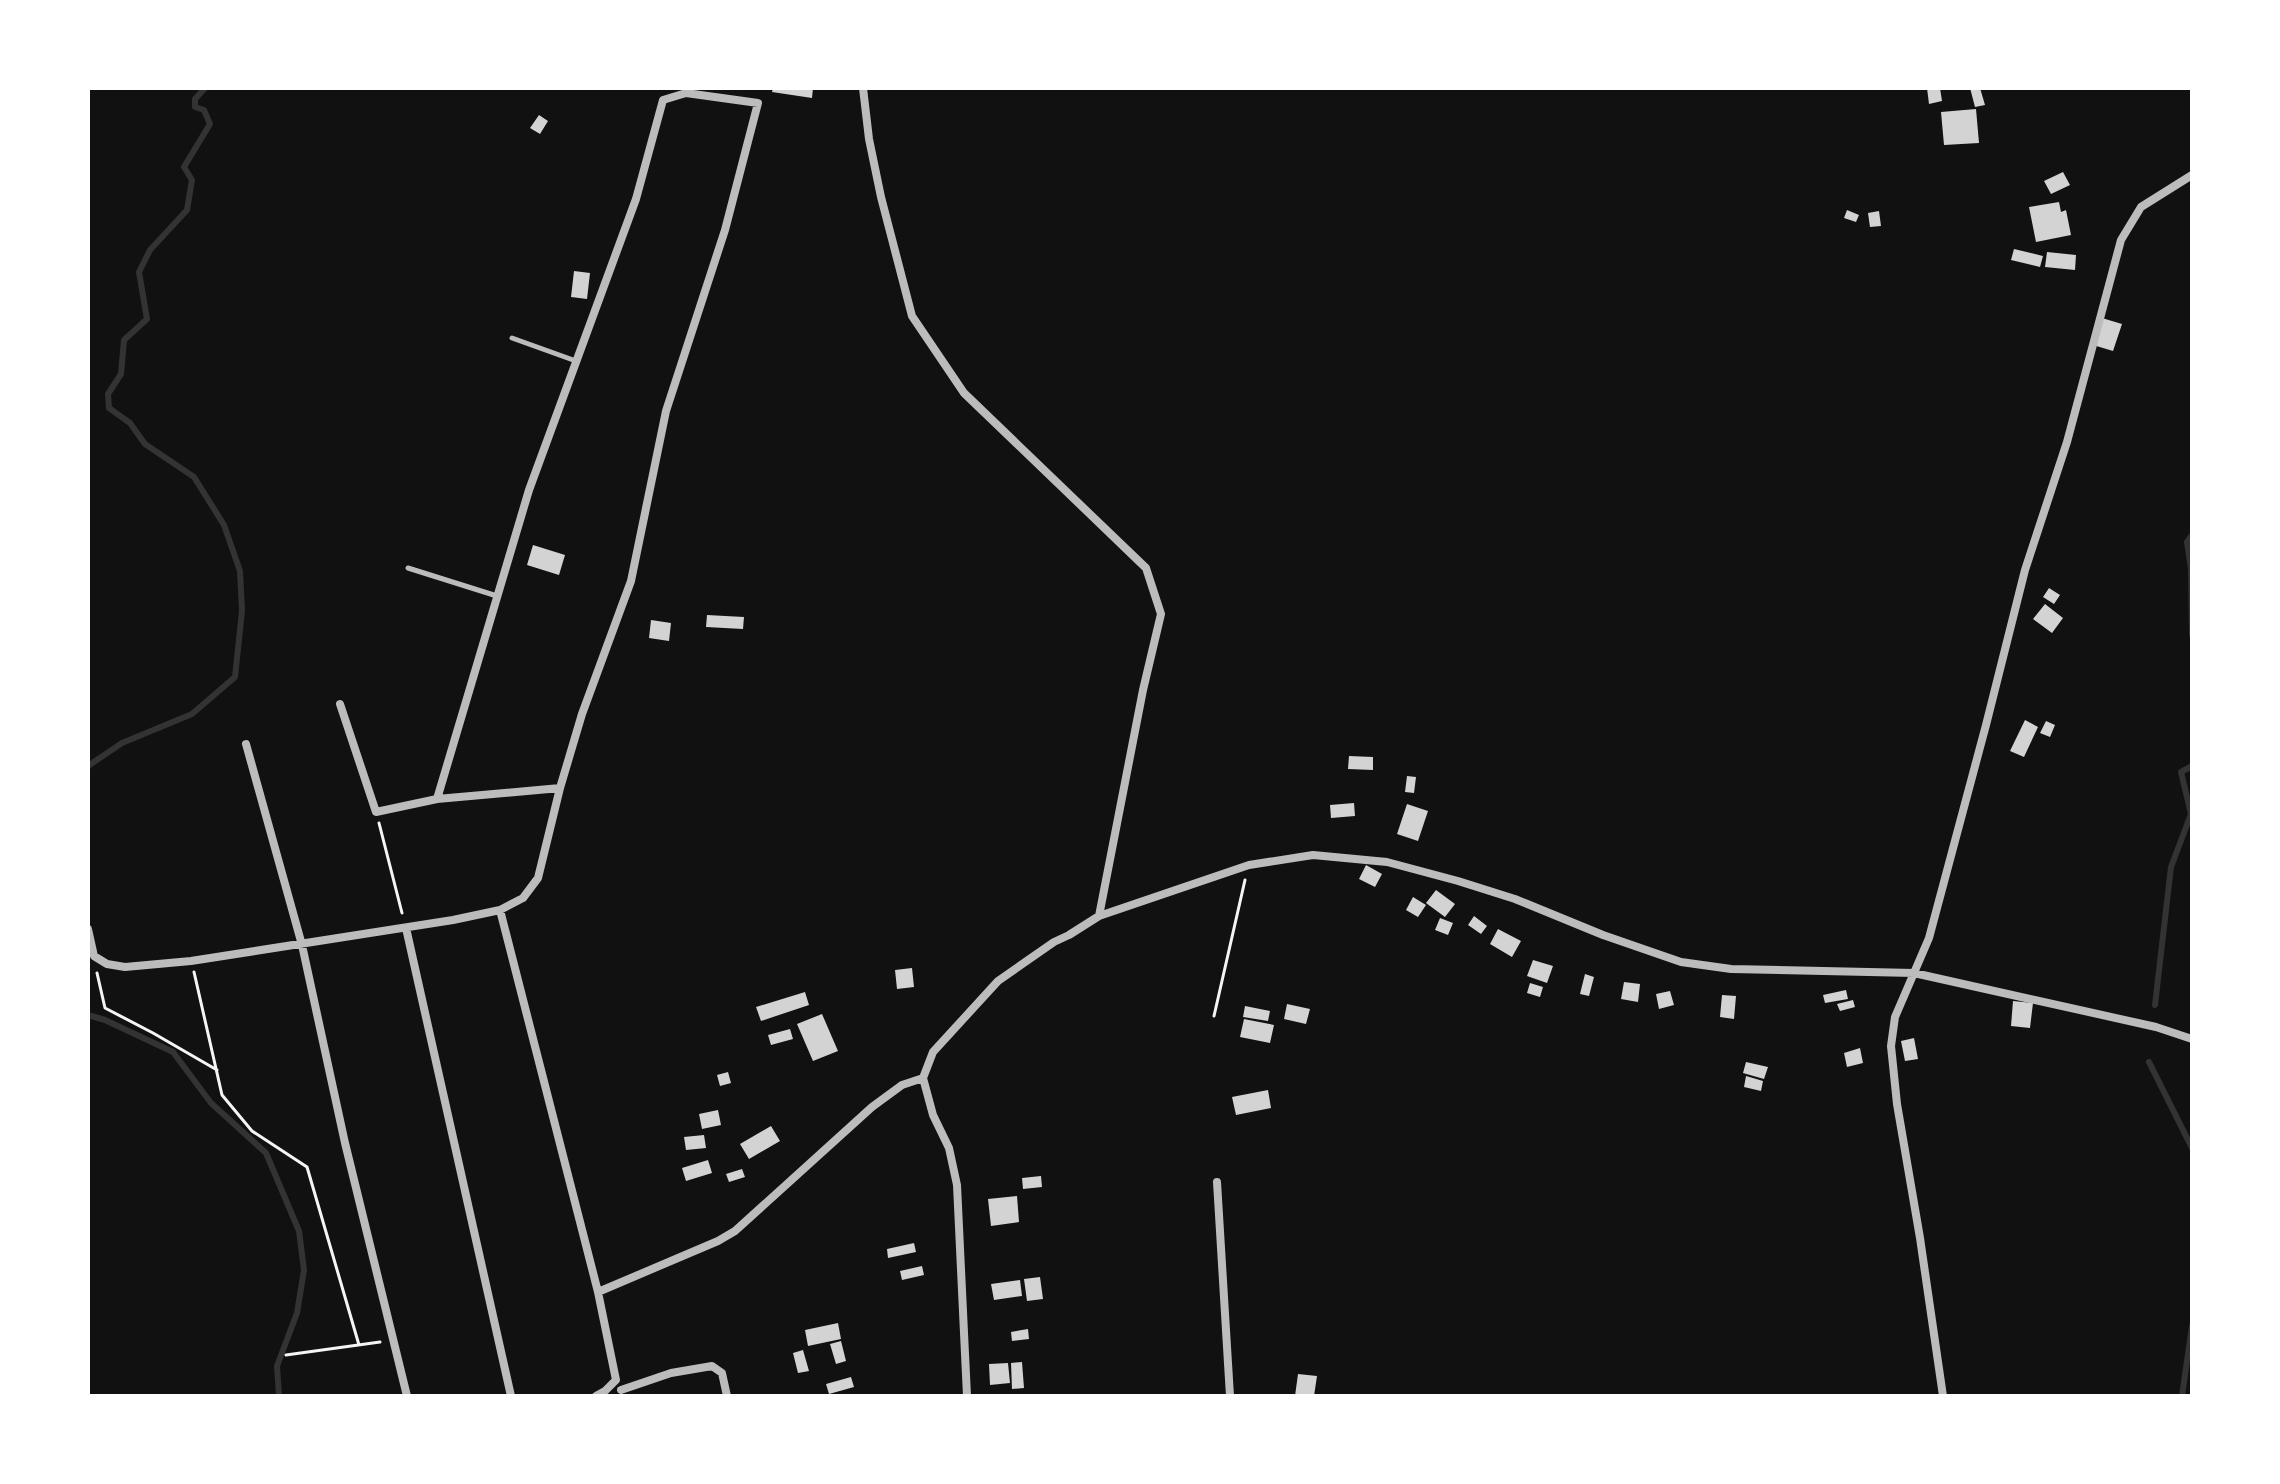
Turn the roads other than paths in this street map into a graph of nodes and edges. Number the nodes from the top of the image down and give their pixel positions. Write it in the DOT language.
graph roads {
  1 [pos="863,88"];
  2 [pos="2192,175"];
  3 [pos="512,338"];
  4 [pos="577,361"];
  5 [pos="408,568"];
  6 [pos="497,596"];
  7 [pos="340,704"];
  8 [pos="246,744"];
  9 [pos="560,788"];
  10 [pos="437,799"];
  11 [pos="500,910"];
  12 [pos="1099,916"];
  13 [pos="406,928"];
  14 [pos="88,929"];
  15 [pos="302,945"];
  16 [pos="1914,973"];
  17 [pos="2192,1039"];
  18 [pos="923,1078"];
  19 [pos="1217,1182"];
  20 [pos="598,1292"];
  21 [pos="616,1380"];
  22 [pos="622,1393"];
  23 [pos="407,1396"];
  24 [pos="511,1396"];
  25 [pos="596,1396"];
  26 [pos="727,1396"];
  27 [pos="967,1396"];
  28 [pos="1230,1396"];
  29 [pos="1943,1396"];
  1 -- 12 [label="street"];
  2 -- 16 [label="street"];
  3 -- 4 [label="lane"];
  4 -- 6 [label="street"];
  4 -- 9 [label="street"];
  5 -- 6 [label="lane"];
  6 -- 10 [label="street"];
  7 -- 10 [label="street"];
  8 -- 15 [label="street"];
  9 -- 10 [label="street"];
  9 -- 11 [label="street"];
  11 -- 13 [label="street"];
  11 -- 20 [label="street"];
  12 -- 16 [label="street"];
  12 -- 18 [label="street"];
  13 -- 15 [label="street"];
  13 -- 24 [label="street"];
  14 -- 15 [label="street"];
  15 -- 23 [label="street"];
  16 -- 17 [label="street"];
  16 -- 29 [label="street"];
  18 -- 20 [label="street"];
  18 -- 27 [label="street"];
  19 -- 28 [label="street"];
  20 -- 21 [label="street"];
  21 -- 22 [label="street"];
  21 -- 25 [label="street"];
  22 -- 26 [label="street"];
}
